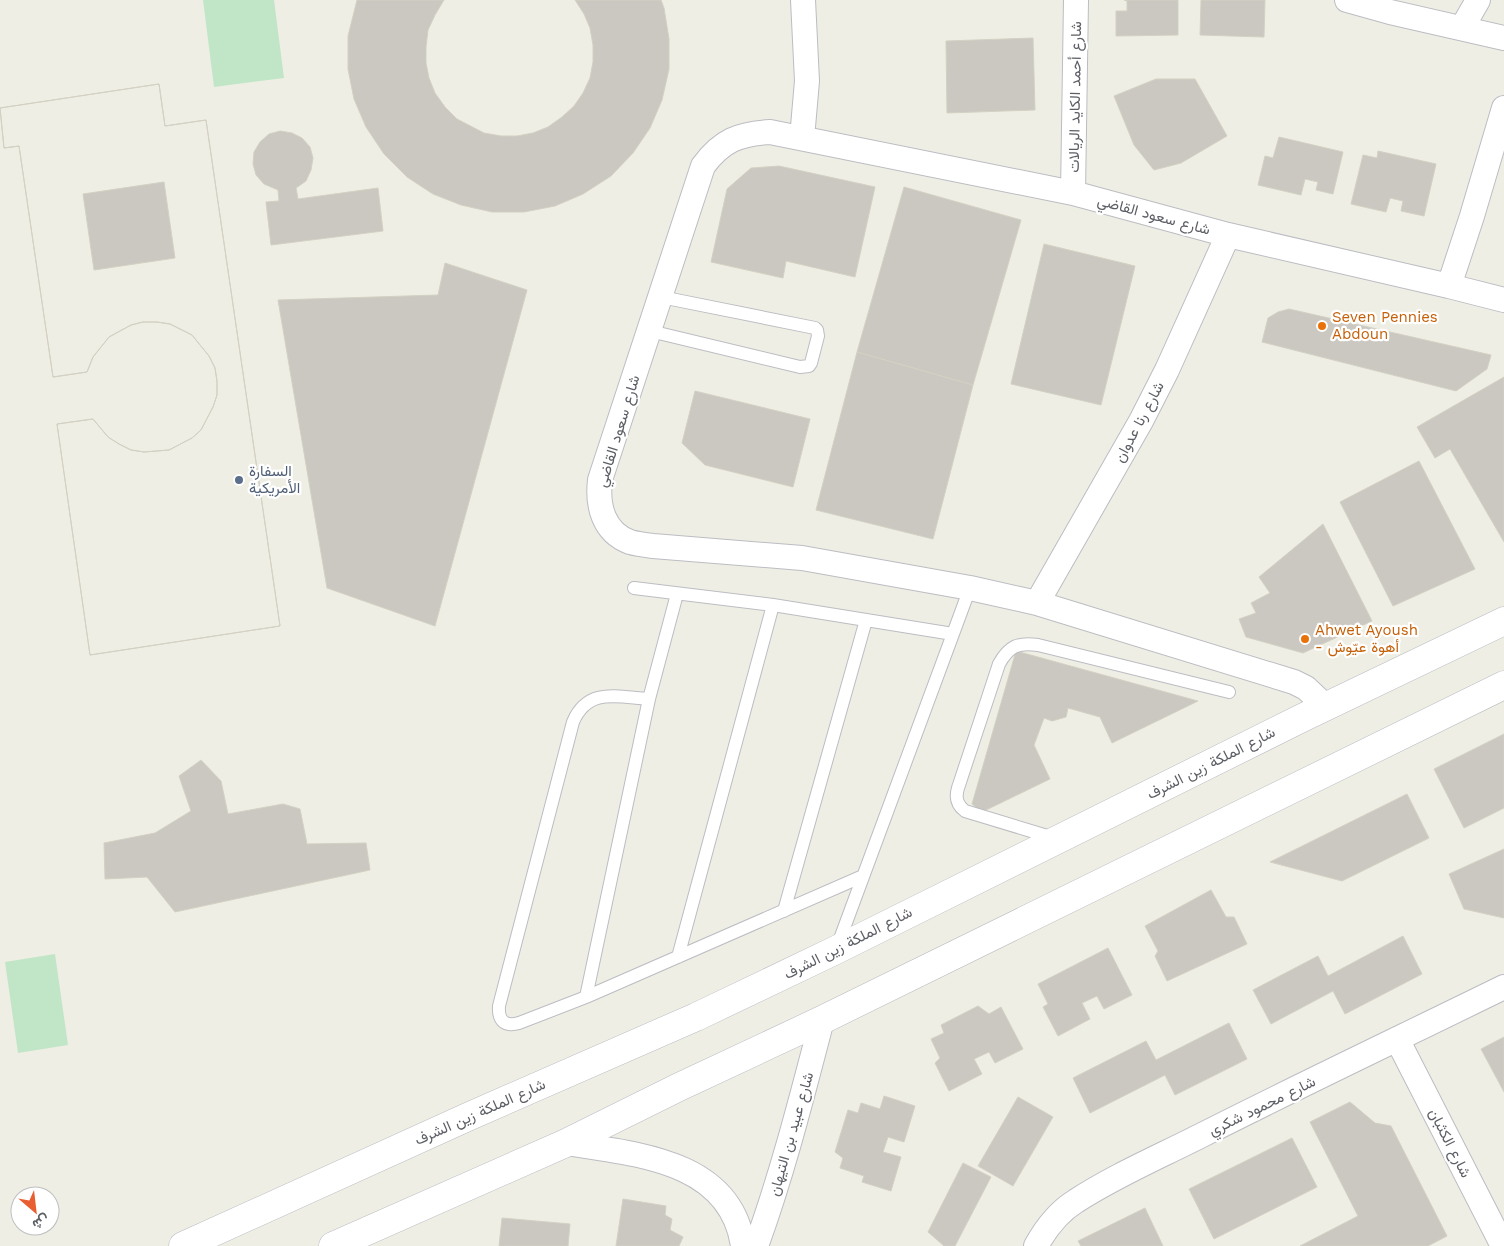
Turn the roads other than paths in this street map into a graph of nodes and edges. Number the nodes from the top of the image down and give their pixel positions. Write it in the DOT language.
graph roads {
  1 [pos="803,0"];
  2 [pos="1076,0"];
  3 [pos="1347,0"];
  4 [pos="1478,0"];
  5 [pos="1462,28"];
  6 [pos="1504,38"];
  7 [pos="1504,108"];
  8 [pos="802,138"];
  9 [pos="1073,193"];
  10 [pos="1228,236"];
  11 [pos="1449,286"];
  12 [pos="661,296"];
  13 [pos="1504,300"];
  14 [pos="650,331"];
  15 [pos="634,588"];
  16 [pos="970,588"];
  17 [pos="677,594"];
  18 [pos="1037,603"];
  19 [pos="773,605"];
  20 [pos="866,620"];
  21 [pos="1504,621"];
  22 [pos="953,634"];
  23 [pos="1504,685"];
  24 [pos="1228,692"];
  25 [pos="649,699"];
  26 [pos="1325,706"];
  27 [pos="1058,840"];
  28 [pos="863,876"];
  29 [pos="784,911"];
  30 [pos="836,950"];
  31 [pos="678,958"];
  32 [pos="1504,987"];
  33 [pos="586,997"];
  34 [pos="822,1020"];
  35 [pos="1397,1039"];
  36 [pos="566,1143"];
  37 [pos="183,1246"];
  38 [pos="334,1246"];
  39 [pos="742,1246"];
  40 [pos="756,1246"];
  41 [pos="1036,1246"];
  42 [pos="1503,1246"];
  1 -- 8 [label="street"];
  2 -- 9 [label="street, شارع أحمد الكايد الريالات"];
  3 -- 5 [label="street"];
  4 -- 5 [label="street"];
  5 -- 6 [label="street"];
  7 -- 11 [label="street"];
  8 -- 9 [label="street, شارع سعود القاضي"];
  8 -- 12 [label="street, شارع سعود القاضي"];
  9 -- 10 [label="street, شارع سعود القاضي"];
  10 -- 11 [label="street, شارع سعود القاضي"];
  10 -- 18 [label="street, شارع رنا عدوان"];
  11 -- 13 [label="street, شارع سعود القاضي"];
  12 -- 14 [label="street, شارع سعود القاضي"];
  12 -- 14 [label="lane"];
  14 -- 16 [label="street, شارع سعود القاضي"];
  15 -- 17 [label="lane"];
  16 -- 18 [label="street, شارع سعود القاضي"];
  16 -- 22 [label="lane"];
  17 -- 19 [label="lane"];
  17 -- 25 [label="lane"];
  18 -- 26 [label="street, شارع سعود القاضي"];
  19 -- 20 [label="lane"];
  19 -- 31 [label="lane"];
  20 -- 22 [label="lane"];
  20 -- 29 [label="lane"];
  21 -- 26 [label="main road, شارع الملكة زين الشرف"];
  22 -- 28 [label="lane"];
  23 -- 34 [label="main road"];
  24 -- 27 [label="lane"];
  25 -- 33 [label="lane"];
  25 -- 33 [label="lane"];
  26 -- 27 [label="main road, شارع الملكة زين الشرف"];
  27 -- 30 [label="main road, شارع الملكة زين الشرف"];
  28 -- 29 [label="lane"];
  28 -- 30 [label="lane"];
  29 -- 31 [label="lane"];
  30 -- 37 [label="main road, شارع الملكة زين الشرف"];
  31 -- 33 [label="lane"];
  32 -- 35 [label="street, شارع محمود شكري"];
  34 -- 36 [label="main road"];
  34 -- 40 [label="street, شارع عبيد بن التيهان"];
  35 -- 41 [label="street, شارع محمود شكري"];
  35 -- 42 [label="street, شارع الكثبان"];
  36 -- 38 [label="main road"];
  36 -- 39 [label="street"];
}
